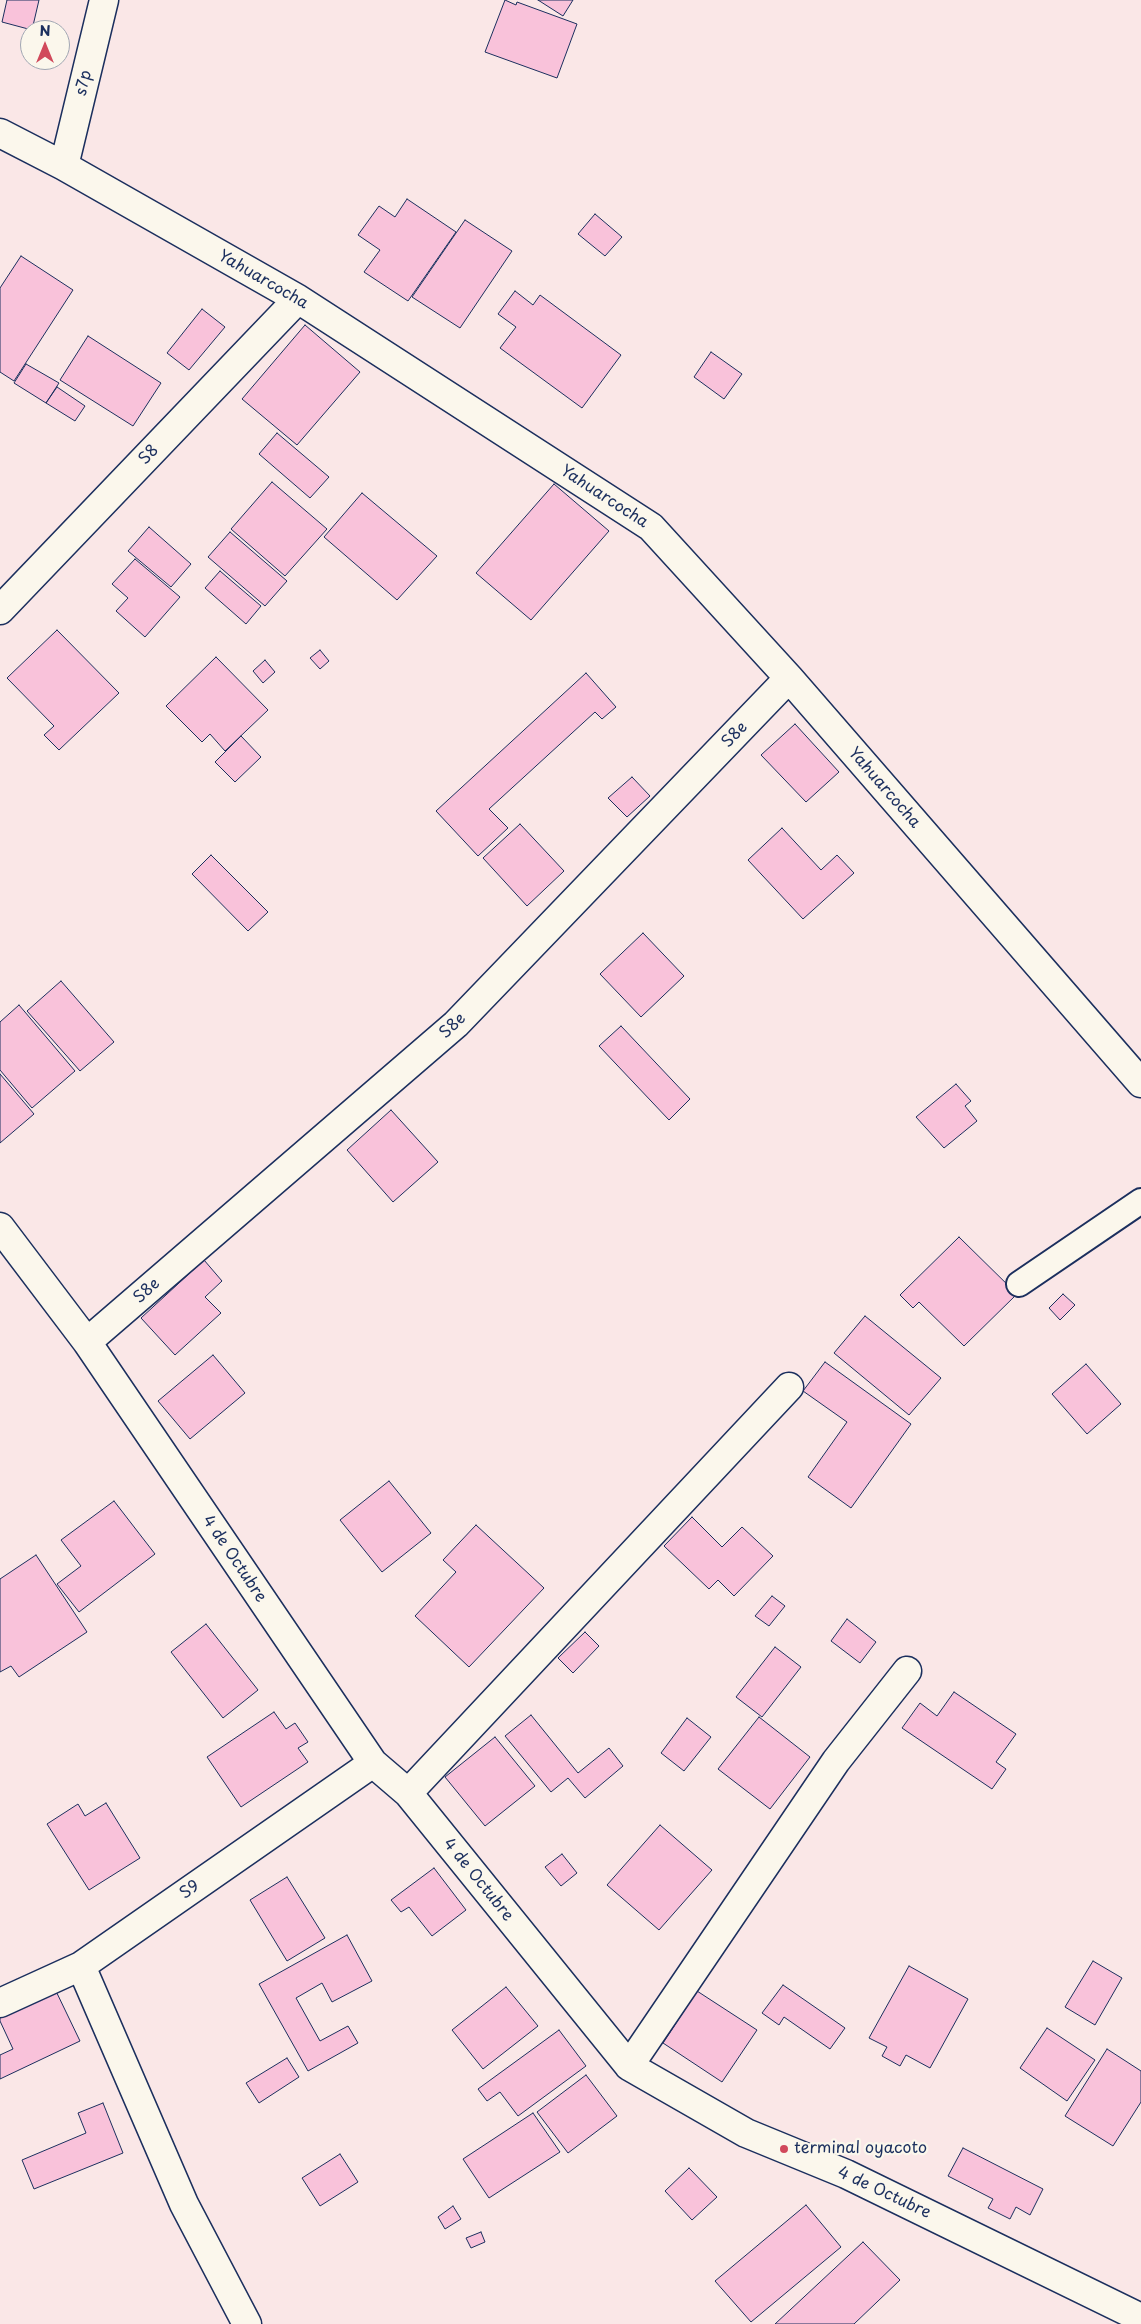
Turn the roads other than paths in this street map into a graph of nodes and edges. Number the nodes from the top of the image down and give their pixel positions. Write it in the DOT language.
graph roads {
  1 [pos="104,0"];
  2 [pos="0,134"];
  3 [pos="64,166"];
  4 [pos="298,299"];
  5 [pos="0,610"];
  6 [pos="789,678"];
  7 [pos="1141,1083"];
  8 [pos="1141,1201"];
  9 [pos="0,1227"];
  10 [pos="1019,1284"];
  11 [pos="88,1342"];
  12 [pos="789,1387"];
  13 [pos="907,1671"];
  14 [pos="373,1763"];
  15 [pos="408,1793"];
  16 [pos="81,1966"];
  17 [pos="0,2003"];
  18 [pos="629,2066"];
  19 [pos="1141,2318"];
  20 [pos="247,2324"];
  1 -- 3 [label="street, s7p"];
  2 -- 3 [label="street, Yahuarcocha"];
  3 -- 4 [label="street, Yahuarcocha"];
  4 -- 5 [label="street, S8"];
  4 -- 6 [label="street, Yahuarcocha"];
  6 -- 7 [label="street, Yahuarcocha"];
  6 -- 11 [label="street, S8e"];
  8 -- 10 [label="lane"];
  9 -- 11 [label="street, 4 de Octubre"];
  11 -- 14 [label="street, 4 de Octubre"];
  12 -- 15 [label="street"];
  13 -- 18 [label="street"];
  14 -- 15 [label="street, 4 de Octubre"];
  14 -- 16 [label="street, S9"];
  15 -- 18 [label="street, 4 de Octubre"];
  16 -- 17 [label="street, S9"];
  16 -- 20 [label="street"];
  18 -- 19 [label="street, 4 de Octubre"];
}
